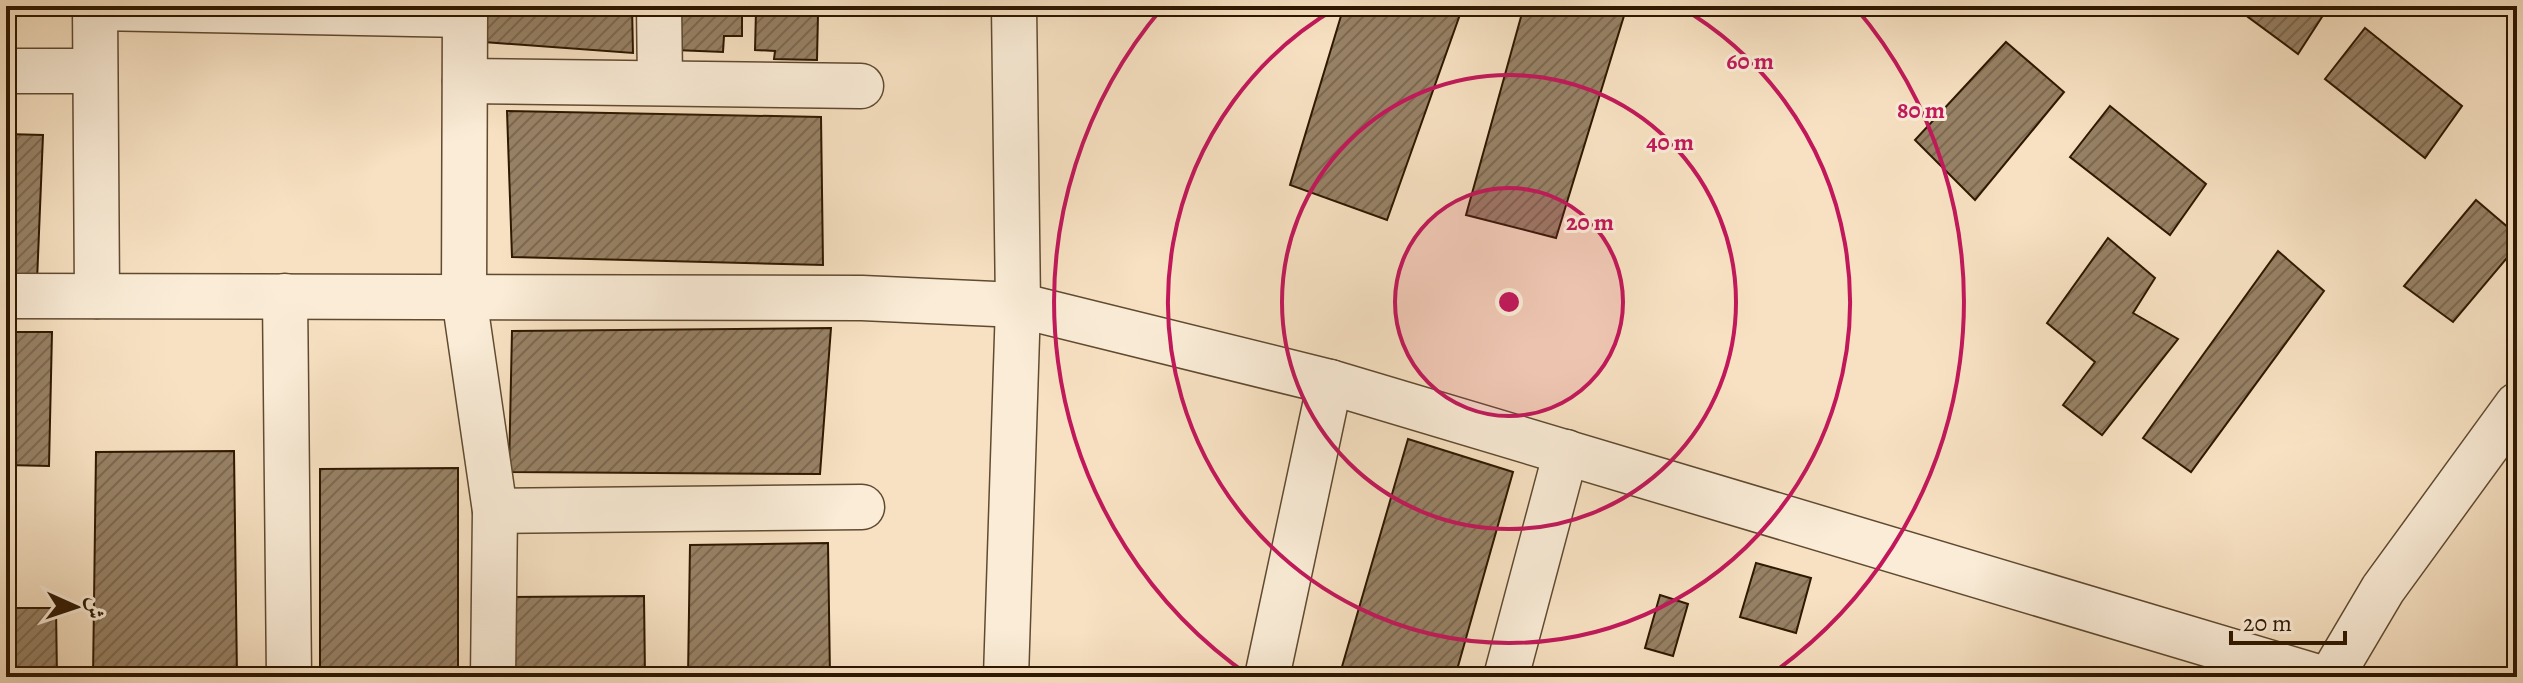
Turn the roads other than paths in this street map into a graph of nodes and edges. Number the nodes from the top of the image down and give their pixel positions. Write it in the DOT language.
graph roads {
  1 [pos="659,6"];
  2 [pos="1014,6"];
  3 [pos="95,7"];
  4 [pos="465,11"];
  5 [pos="6,71"];
  6 [pos="94,71"];
  7 [pos="465,81"];
  8 [pos="660,81"];
  9 [pos="861,86"];
  10 [pos="6,296"];
  11 [pos="97,296"];
  12 [pos="285,296"];
  13 [pos="464,297"];
  14 [pos="1018,305"];
  15 [pos="1330,382"];
  16 [pos="2517,405"];
  17 [pos="1566,452"];
  18 [pos="862,507"];
  19 [pos="495,511"];
  20 [pos="289,677"];
  21 [pos="493,677"];
  22 [pos="1006,677"];
  23 [pos="1267,677"];
  24 [pos="1506,677"];
  25 [pos="2318,677"];
  26 [pos="2331,677"];
  1 -- 8 [label="street"];
  2 -- 14 [label="street"];
  3 -- 4 [label="street"];
  3 -- 6 [label="street"];
  4 -- 7 [label="street"];
  5 -- 6 [label="street"];
  6 -- 11 [label="street"];
  7 -- 8 [label="street"];
  7 -- 13 [label="street"];
  8 -- 9 [label="street"];
  10 -- 11 [label="street"];
  11 -- 12 [label="street"];
  12 -- 13 [label="street"];
  12 -- 20 [label="street"];
  13 -- 14 [label="street"];
  13 -- 19 [label="street"];
  14 -- 15 [label="street"];
  14 -- 22 [label="street"];
  15 -- 17 [label="street"];
  15 -- 23 [label="street"];
  16 -- 26 [label="street"];
  17 -- 24 [label="street"];
  17 -- 25 [label="street"];
  18 -- 19 [label="street"];
  19 -- 21 [label="street"];
}
